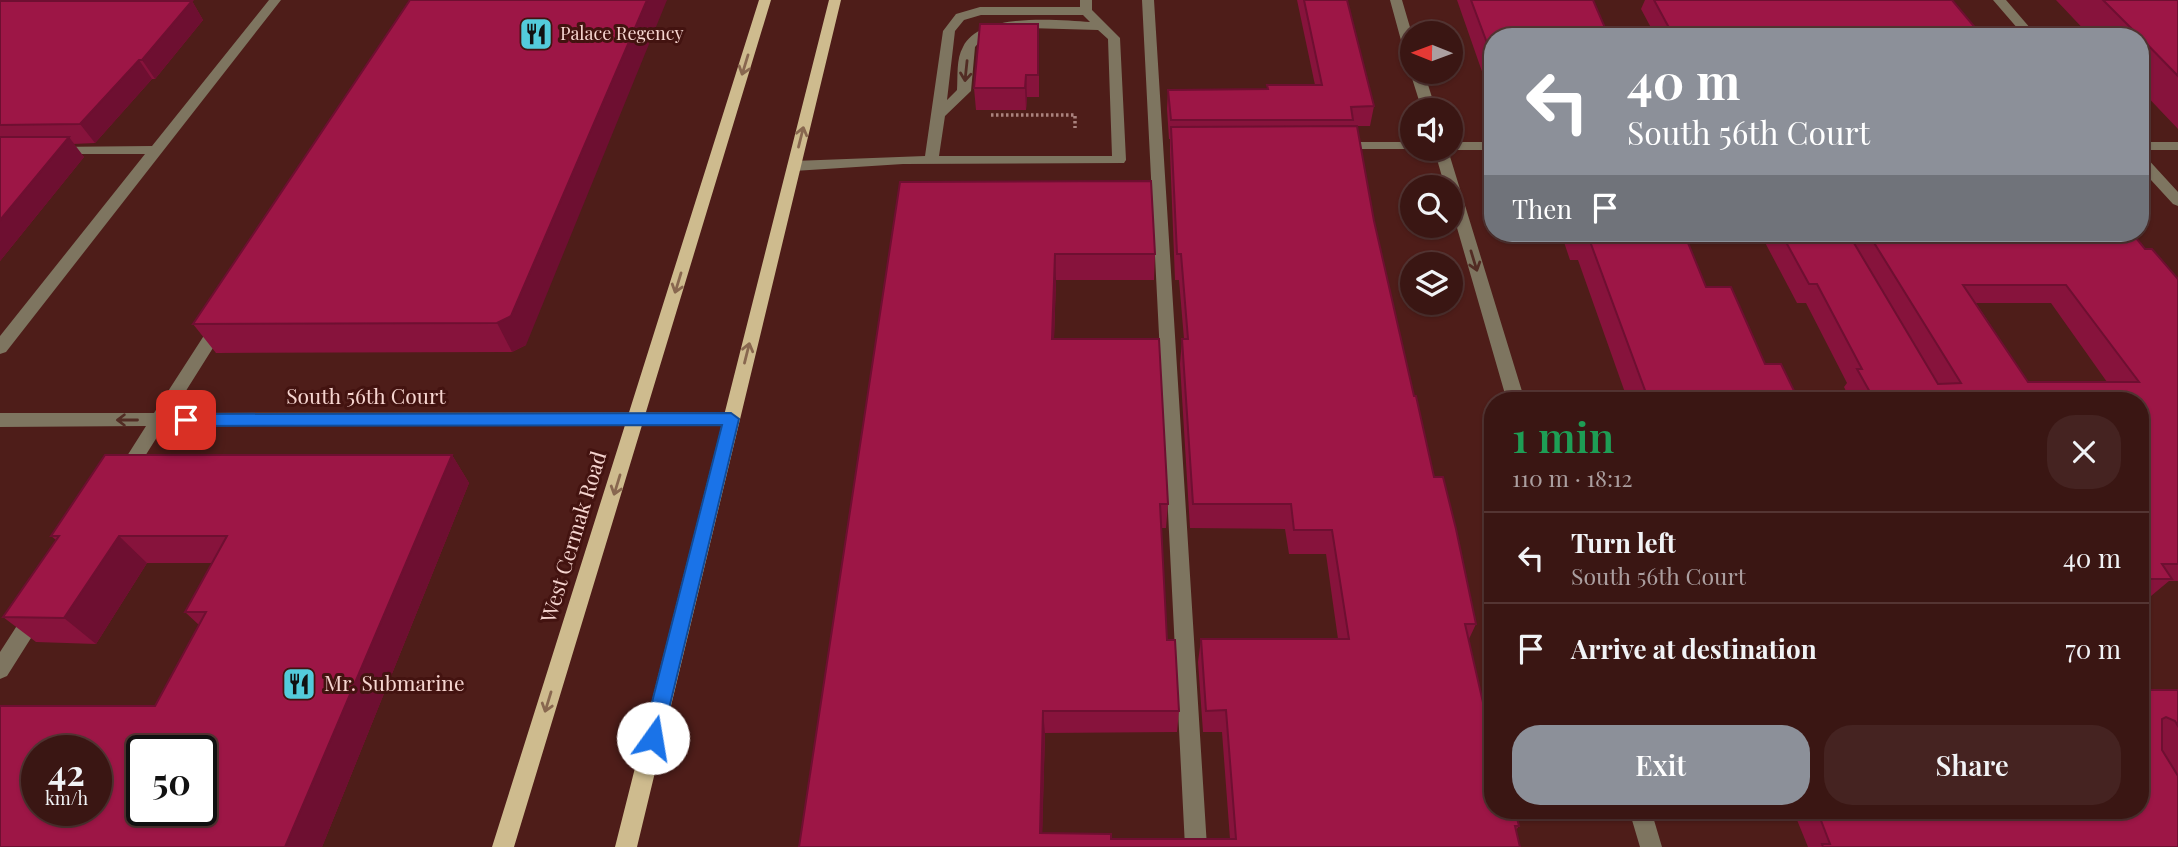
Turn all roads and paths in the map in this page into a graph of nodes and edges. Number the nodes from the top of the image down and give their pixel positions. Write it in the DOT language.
graph roads {
  1 [pos="275,0"];
  2 [pos="765,0"];
  3 [pos="835,0"];
  4 [pos="1148,0"];
  5 [pos="1396,0"];
  6 [pos="1999,0"];
  7 [pos="1086,5"];
  8 [pos="1402,21"];
  9 [pos="1102,26"];
  10 [pos="2024,28"];
  11 [pos="938,115"];
  12 [pos="1328,146"];
  13 [pos="1400,146"];
  14 [pos="1463,146"];
  15 [pos="1484,146"];
  16 [pos="2149,146"];
  17 [pos="2178,146"];
  18 [pos="39,150"];
  19 [pos="155,150"];
  20 [pos="931,160"];
  21 [pos="1444,161"];
  22 [pos="794,166"];
  23 [pos="2149,169"];
  24 [pos="2178,201"];
  25 [pos="228,313"];
  26 [pos="0,348"];
  27 [pos="1513,392"];
  28 [pos="636,419"];
  29 [pos="731,419"];
  30 [pos="0,420"];
  31 [pos="159,420"];
  32 [pos="112,494"];
  33 [pos="45,600"];
  34 [pos="0,670"];
  35 [pos="1643,819"];
  36 [pos="503,847"];
  37 [pos="626,847"];
  38 [pos="1196,847"];
  39 [pos="1651,847"];
  1 -- 19 [label="street"];
  2 -- 28 [label="main road, West Cermak Road, one-way"];
  22 -- 3 [label="main road, one-way"];
  4 -- 38 [label="street"];
  5 -- 8 [label="street"];
  6 -- 10 [label="street"];
  7 -- 9 [label="street"];
  7 -- 11 [label="street"];
  9 -- 11 [label="street, one-way"];
  9 -- 20 [label="street"];
  11 -- 20 [label="street"];
  12 -- 13 [label="street"];
  14 -- 15 [label="street"];
  16 -- 17 [label="street"];
  18 -- 19 [label="street"];
  19 -- 26 [label="street"];
  20 -- 22 [label="street"];
  21 -- 27 [label="street, one-way"];
  29 -- 22 [label="main road, one-way"];
  23 -- 24 [label="street"];
  25 -- 31 [label="street"];
  28 -- 29 [label="street, South 56th Court"];
  28 -- 31 [label="street, South 56th Court"];
  28 -- 36 [label="main road, West Cermak Road, one-way"];
  29 -- 37 [label="main road"];
  31 -- 30 [label="street, South 56th Court, one-way"];
  31 -- 32 [label="street"];
  33 -- 34 [label="street"];
  35 -- 39 [label="street"];
}
